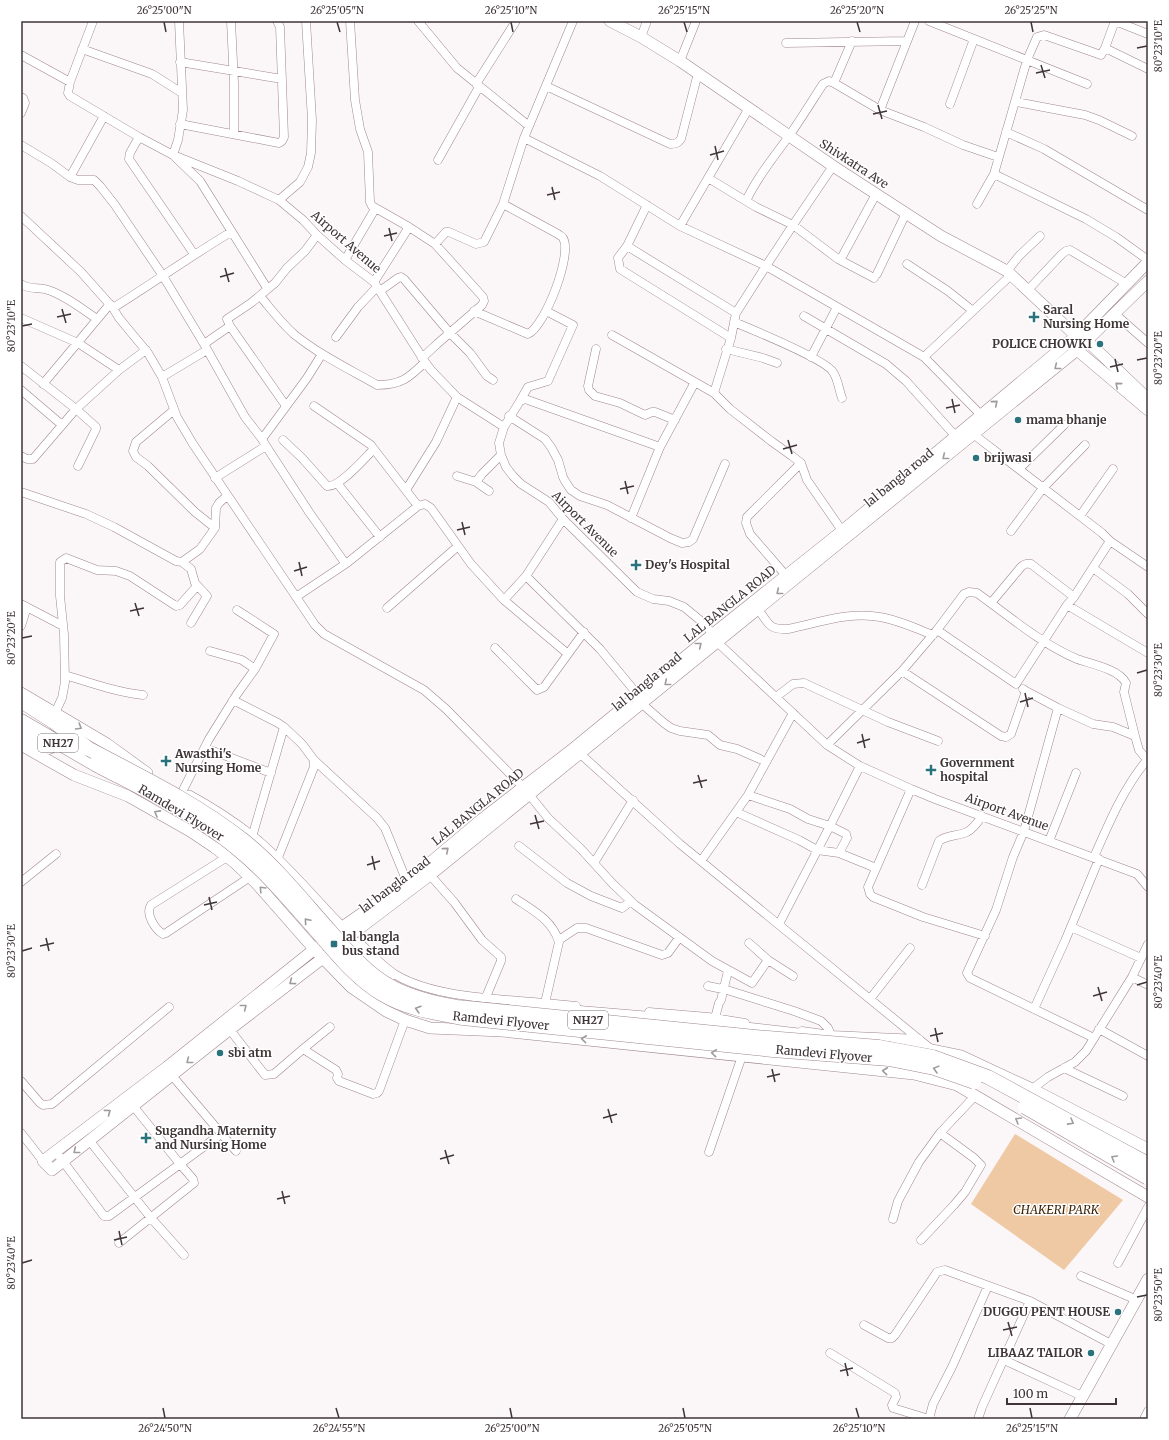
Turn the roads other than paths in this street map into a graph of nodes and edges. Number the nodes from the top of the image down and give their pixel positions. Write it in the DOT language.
graph roads {
  1 [pos="93,21"];
  2 [pos="179,21"];
  3 [pos="231,21"];
  4 [pos="277,21"];
  5 [pos="306,21"];
  6 [pos="350,21"];
  7 [pos="418,21"];
  8 [pos="516,21"];
  9 [pos="573,21"];
  10 [pos="610,21"];
  11 [pos="647,21"];
  12 [pos="696,21"];
  13 [pos="915,21"];
  14 [pos="929,21"];
  15 [pos="1115,21"];
  16 [pos="1148,34"];
  17 [pos="642,37"];
  18 [pos="974,39"];
  19 [pos="852,41"];
  20 [pos="907,41"];
  21 [pos="786,43"];
  22 [pos="1105,48"];
  23 [pos="82,49"];
  24 [pos="21,55"];
  25 [pos="1027,60"];
  26 [pos="680,61"];
  27 [pos="180,62"];
  28 [pos="1148,69"];
  29 [pos="233,71"];
  30 [pos="698,73"];
  31 [pos="282,79"];
  32 [pos="70,82"];
  33 [pos="834,83"];
  34 [pos="1087,84"];
  35 [pos="478,86"];
  36 [pos="546,86"];
  37 [pos="182,92"];
  38 [pos="21,97"];
  39 [pos="1016,102"];
  40 [pos="950,104"];
  41 [pos="749,108"];
  42 [pos="880,110"];
  43 [pos="21,113"];
  44 [pos="104,116"];
  45 [pos="180,124"];
  46 [pos="529,126"];
  47 [pos="1006,132"];
  48 [pos="234,134"];
  49 [pos="789,136"];
  50 [pos="1132,136"];
  51 [pos="139,137"];
  52 [pos="524,138"];
  53 [pos="21,145"];
  54 [pos="173,155"];
  55 [pos="998,157"];
  56 [pos="438,160"];
  57 [pos="833,166"];
  58 [pos="994,174"];
  59 [pos="70,177"];
  60 [pos="708,178"];
  61 [pos="876,194"];
  62 [pos="278,200"];
  63 [pos="746,201"];
  64 [pos="503,204"];
  65 [pos="977,204"];
  66 [pos="647,205"];
  67 [pos="375,209"];
  68 [pos="1148,210"];
  69 [pos="906,213"];
  70 [pos="21,216"];
  71 [pos="793,225"];
  72 [pos="680,226"];
  73 [pos="409,227"];
  74 [pos="231,232"];
  75 [pos="317,235"];
  76 [pos="1040,236"];
  77 [pos="435,244"];
  78 [pos="627,246"];
  79 [pos="194,254"];
  80 [pos="843,255"];
  81 [pos="345,260"];
  82 [pos="1148,261"];
  83 [pos="907,264"];
  84 [pos="766,266"];
  85 [pos="1008,274"];
  86 [pos="163,276"];
  87 [pos="1148,281"];
  88 [pos="21,284"];
  89 [pos="1126,284"];
  90 [pos="377,286"];
  91 [pos="268,288"];
  92 [pos="1027,291"];
  93 [pos="260,296"];
  94 [pos="112,306"];
  95 [pos="837,307"];
  96 [pos="546,311"];
  97 [pos="973,311"];
  98 [pos="474,312"];
  99 [pos="736,313"];
  100 [pos="1115,314"];
  101 [pos="804,316"];
  102 [pos="21,318"];
  103 [pos="97,319"];
  104 [pos="734,322"];
  105 [pos="230,326"];
  106 [pos="826,329"];
  107 [pos="449,332"];
  108 [pos="612,335"];
  109 [pos="1075,336"];
  110 [pos="336,337"];
  111 [pos="731,338"];
  112 [pos="1087,342"];
  113 [pos="78,343"];
  114 [pos="1148,343"];
  115 [pos="205,347"];
  116 [pos="596,348"];
  117 [pos="726,349"];
  118 [pos="146,350"];
  119 [pos="1077,350"];
  120 [pos="322,354"];
  121 [pos="811,357"];
  122 [pos="924,357"];
  123 [pos="424,360"];
  124 [pos="777,363"];
  125 [pos="21,366"];
  126 [pos="119,370"];
  127 [pos="162,376"];
  128 [pos="494,380"];
  129 [pos="695,382"];
  130 [pos="43,384"];
  131 [pos="21,390"];
  132 [pos="714,393"];
  133 [pos="457,396"];
  134 [pos="842,398"];
  135 [pos="1148,399"];
  136 [pos="520,401"];
  137 [pos="286,406"];
  138 [pos="314,406"];
  139 [pos="76,409"];
  140 [pos="174,410"];
  141 [pos="1148,410"];
  142 [pos="981,415"];
  143 [pos="509,416"];
  144 [pos="675,420"];
  145 [pos="62,425"];
  146 [pos="1064,425"];
  147 [pos="504,427"];
  148 [pos="973,434"];
  149 [pos="283,440"];
  150 [pos="959,440"];
  151 [pos="264,443"];
  152 [pos="1085,445"];
  153 [pos="660,447"];
  154 [pos="373,448"];
  155 [pos="501,455"];
  156 [pos="21,456"];
  157 [pos="725,464"];
  158 [pos="801,464"];
  159 [pos="78,466"];
  160 [pos="1113,468"];
  161 [pos="1019,469"];
  162 [pos="457,476"];
  163 [pos="215,478"];
  164 [pos="476,482"];
  165 [pos="337,483"];
  166 [pos="1043,488"];
  167 [pos="406,490"];
  168 [pos="489,491"];
  169 [pos="21,492"];
  170 [pos="227,496"];
  171 [pos="418,506"];
  172 [pos="1080,516"];
  173 [pos="631,518"];
  174 [pos="563,519"];
  175 [pos="215,528"];
  176 [pos="1011,531"];
  177 [pos="844,534"];
  178 [pos="380,536"];
  179 [pos="1110,540"];
  180 [pos="457,547"];
  181 [pos="182,562"];
  182 [pos="347,563"];
  183 [pos="1148,567"];
  184 [pos="1093,568"];
  185 [pos="526,576"];
  186 [pos="789,579"];
  187 [pos="197,586"];
  188 [pos="296,597"];
  189 [pos="1074,597"];
  190 [pos="504,600"];
  191 [pos="991,603"];
  192 [pos="1068,605"];
  193 [pos="24,606"];
  194 [pos="754,606"];
  195 [pos="387,608"];
  196 [pos="237,610"];
  197 [pos="1148,614"];
  198 [pos="191,623"];
  199 [pos="21,626"];
  200 [pos="63,626"];
  201 [pos="584,632"];
  202 [pos="935,633"];
  203 [pos="715,638"];
  204 [pos="1045,642"];
  205 [pos="495,648"];
  206 [pos="210,651"];
  207 [pos="1148,653"];
  208 [pos="568,654"];
  209 [pos="255,669"];
  210 [pos="902,671"];
  211 [pos="65,675"];
  212 [pos="1016,684"];
  213 [pos="1026,691"];
  214 [pos="21,692"];
  215 [pos="143,695"];
  216 [pos="776,697"];
  217 [pos="640,699"];
  218 [pos="233,700"];
  219 [pos="21,701"];
  220 [pos="1058,708"];
  221 [pos="21,709"];
  222 [pos="862,710"];
  223 [pos="55,713"];
  224 [pos="793,713"];
  225 [pos="21,722"];
  226 [pos="284,727"];
  227 [pos="21,734"];
  228 [pos="1134,736"];
  229 [pos="938,741"];
  230 [pos="21,745"];
  231 [pos="827,745"];
  232 [pos="204,748"];
  233 [pos="90,749"];
  234 [pos="577,750"];
  235 [pos="760,759"];
  236 [pos="314,760"];
  237 [pos="1148,760"];
  238 [pos="95,764"];
  239 [pos="860,766"];
  240 [pos="271,773"];
  241 [pos="1076,773"];
  242 [pos="910,789"];
  243 [pos="526,791"];
  244 [pos="182,792"];
  245 [pos="748,795"];
  246 [pos="633,800"];
  247 [pos="736,812"];
  248 [pos="982,816"];
  249 [pos="830,826"];
  250 [pos="1024,832"];
  251 [pos="252,837"];
  252 [pos="1049,841"];
  253 [pos="518,846"];
  254 [pos="817,850"];
  255 [pos="839,853"];
  256 [pos="56,854"];
  257 [pos="227,857"];
  258 [pos="1096,858"];
  259 [pos="277,860"];
  260 [pos="701,861"];
  261 [pos="594,863"];
  262 [pos="876,868"];
  263 [pos="430,875"];
  264 [pos="250,877"];
  265 [pos="21,882"];
  266 [pos="407,882"];
  267 [pos="922,885"];
  268 [pos="1148,887"];
  269 [pos="516,899"];
  270 [pos="631,901"];
  271 [pos="779,924"];
  272 [pos="1071,927"];
  273 [pos="341,928"];
  274 [pos="350,936"];
  275 [pos="985,936"];
  276 [pos="680,938"];
  277 [pos="559,940"];
  278 [pos="748,943"];
  279 [pos="1148,944"];
  280 [pos="910,948"];
  281 [pos="315,950"];
  282 [pos="323,958"];
  283 [pos="1141,958"];
  284 [pos="768,960"];
  285 [pos="728,971"];
  286 [pos="793,976"];
  287 [pos="1132,977"];
  288 [pos="1148,985"];
  289 [pos="708,986"];
  290 [pos="275,989"];
  291 [pos="723,989"];
  292 [pos="486,997"];
  293 [pos="870,999"];
  294 [pos="545,1003"];
  295 [pos="169,1007"];
  296 [pos="1034,1009"];
  297 [pos="715,1018"];
  298 [pos="405,1020"];
  299 [pos="227,1026"];
  300 [pos="330,1027"];
  301 [pos="1099,1029"];
  302 [pos="832,1035"];
  303 [pos="1094,1038"];
  304 [pos="919,1039"];
  305 [pos="303,1050"];
  306 [pos="933,1050"];
  307 [pos="742,1056"];
  308 [pos="1148,1056"];
  309 [pos="1064,1068"];
  310 [pos="169,1071"];
  311 [pos="21,1081"];
  312 [pos="1032,1089"];
  313 [pos="975,1096"];
  314 [pos="1123,1096"];
  315 [pos="130,1102"];
  316 [pos="21,1133"];
  317 [pos="940,1133"];
  318 [pos="221,1134"];
  319 [pos="89,1140"];
  320 [pos="1148,1149"];
  321 [pos="236,1151"];
  322 [pos="56,1152"];
  323 [pos="709,1152"];
  324 [pos="44,1161"];
  325 [pos="63,1161"];
  326 [pos="180,1164"];
  327 [pos="1148,1164"];
  328 [pos="1148,1178"];
  329 [pos="135,1197"];
  330 [pos="1148,1197"];
  331 [pos="1148,1207"];
  332 [pos="151,1218"];
  333 [pos="893,1219"];
  334 [pos="921,1240"];
  335 [pos="119,1243"];
  336 [pos="184,1255"];
  337 [pos="1118,1263"];
  338 [pos="1081,1276"];
  339 [pos="1148,1279"];
  340 [pos="988,1286"];
  341 [pos="1137,1300"];
  342 [pos="1030,1301"];
  343 [pos="864,1325"];
  344 [pos="1111,1344"];
  345 [pos="830,1353"];
  346 [pos="1004,1360"];
  347 [pos="1082,1396"];
  348 [pos="1148,1411"];
  349 [pos="930,1419"];
  350 [pos="978,1419"];
  351 [pos="1070,1419"];
  352 [pos="1144,1419"];
  1 -- 23 [label="street"];
  2 -- 27 [label="street"];
  3 -- 29 [label="street"];
  4 -- 31 [label="street"];
  5 -- 62 [label="street"];
  6 -- 67 [label="street"];
  7 -- 35 [label="street"];
  8 -- 35 [label="street"];
  9 -- 36 [label="street"];
  10 -- 17 [label="street, Shivkatra Ave"];
  11 -- 17 [label="street"];
  12 -- 26 [label="street"];
  13 -- 20 [label="street"];
  14 -- 18 [label="street"];
  15 -- 16 [label="street"];
  15 -- 22 [label="street"];
  17 -- 26 [label="street, Shivkatra Ave"];
  18 -- 25 [label="street"];
  18 -- 40 [label="street"];
  19 -- 20 [label="street"];
  19 -- 21 [label="street"];
  19 -- 33 [label="street"];
  20 -- 42 [label="street"];
  22 -- 25 [label="street"];
  22 -- 28 [label="street"];
  23 -- 32 [label="street"];
  23 -- 37 [label="street"];
  24 -- 32 [label="street"];
  25 -- 34 [label="street"];
  25 -- 39 [label="street"];
  26 -- 30 [label="street, Shivkatra Ave"];
  27 -- 29 [label="street"];
  27 -- 37 [label="street"];
  29 -- 31 [label="street"];
  29 -- 48 [label="street"];
  30 -- 36 [label="street"];
  30 -- 41 [label="street, Shivkatra Ave"];
  31 -- 48 [label="street"];
  32 -- 44 [label="street"];
  33 -- 42 [label="street"];
  33 -- 49 [label="street"];
  35 -- 46 [label="street"];
  35 -- 56 [label="street"];
  36 -- 46 [label="street"];
  37 -- 45 [label="street"];
  38 -- 43 [label="street"];
  39 -- 47 [label="street"];
  39 -- 50 [label="street"];
  41 -- 49 [label="street, Shivkatra Ave"];
  41 -- 60 [label="street"];
  42 -- 55 [label="street"];
  44 -- 51 [label="street"];
  44 -- 59 [label="street"];
  45 -- 48 [label="street"];
  45 -- 54 [label="street"];
  46 -- 52 [label="street"];
  47 -- 55 [label="street"];
  47 -- 68 [label="street"];
  49 -- 57 [label="street, Shivkatra Ave"];
  49 -- 63 [label="street"];
  51 -- 54 [label="street"];
  51 -- 79 [label="street"];
  52 -- 64 [label="street"];
  52 -- 66 [label="street"];
  53 -- 59 [label="street"];
  54 -- 62 [label="street, Airport Avenue"];
  54 -- 74 [label="street"];
  55 -- 58 [label="street"];
  57 -- 61 [label="street, Shivkatra Ave"];
  57 -- 71 [label="street"];
  58 -- 65 [label="street"];
  58 -- 82 [label="street"];
  59 -- 86 [label="street"];
  60 -- 63 [label="street"];
  60 -- 72 [label="street"];
  61 -- 69 [label="street, Shivkatra Ave"];
  61 -- 80 [label="street"];
  62 -- 75 [label="street, Airport Avenue"];
  63 -- 71 [label="street"];
  64 -- 77 [label="street"];
  64 -- 96 [label="street"];
  66 -- 72 [label="street"];
  66 -- 78 [label="street"];
  67 -- 73 [label="street"];
  67 -- 81 [label="street"];
  69 -- 71 [label="street"];
  69 -- 85 [label="street, Shivkatra Ave"];
  70 -- 94 [label="street"];
  71 -- 84 [label="street"];
  72 -- 84 [label="street"];
  73 -- 77 [label="street"];
  73 -- 90 [label="street"];
  74 -- 79 [label="street"];
  74 -- 91 [label="street"];
  75 -- 81 [label="street, Airport Avenue"];
  75 -- 91 [label="street"];
  76 -- 85 [label="street"];
  77 -- 98 [label="street"];
  78 -- 99 [label="street"];
  78 -- 111 [label="street"];
  79 -- 86 [label="street"];
  81 -- 90 [label="street, Airport Avenue"];
  82 -- 89 [label="street"];
  83 -- 97 [label="street"];
  84 -- 95 [label="street"];
  84 -- 99 [label="street"];
  85 -- 92 [label="street, Shivkatra Ave"];
  85 -- 97 [label="street"];
  86 -- 94 [label="street"];
  86 -- 115 [label="street"];
  87 -- 100 [label="street, lal bangla road"];
  88 -- 103 [label="street"];
  89 -- 92 [label="street"];
  89 -- 109 [label="street"];
  90 -- 107 [label="street"];
  90 -- 110 [label="street"];
  90 -- 123 [label="street, Airport Avenue"];
  91 -- 93 [label="street"];
  92 -- 109 [label="street, Shivkatra Ave"];
  93 -- 105 [label="street"];
  93 -- 120 [label="street"];
  94 -- 103 [label="street"];
  94 -- 118 [label="street"];
  95 -- 106 [label="street"];
  95 -- 122 [label="street"];
  96 -- 98 [label="street"];
  96 -- 136 [label="street"];
  97 -- 122 [label="street"];
  98 -- 107 [label="street"];
  99 -- 104 [label="street"];
  100 -- 112 [label="street, lal bangla road"];
  100 -- 114 [label="street"];
  101 -- 106 [label="street"];
  102 -- 113 [label="street"];
  103 -- 113 [label="street"];
  104 -- 111 [label="street"];
  104 -- 121 [label="street"];
  105 -- 115 [label="street"];
  105 -- 137 [label="street"];
  106 -- 121 [label="street"];
  106 -- 150 [label="street"];
  107 -- 123 [label="street"];
  107 -- 128 [label="street"];
  108 -- 129 [label="street"];
  109 -- 112 [label="street"];
  109 -- 119 [label="street, Shivkatra Ave"];
  142 -- 109 [label="street, one-way"];
  111 -- 117 [label="street"];
  112 -- 119 [label="street, lal bangla road"];
  112 -- 135 [label="street"];
  113 -- 126 [label="street"];
  113 -- 130 [label="street"];
  115 -- 127 [label="street"];
  115 -- 151 [label="street"];
  116 -- 144 [label="street"];
  117 -- 124 [label="street"];
  117 -- 132 [label="street"];
  118 -- 126 [label="street"];
  118 -- 127 [label="street"];
  141 -- 119 [label="street, Shivkatra Ave, one-way"];
  119 -- 148 [label="street, lal bangla road, one-way"];
  120 -- 123 [label="street"];
  120 -- 137 [label="street"];
  121 -- 134 [label="street"];
  122 -- 142 [label="street"];
  123 -- 133 [label="street, Airport Avenue"];
  125 -- 130 [label="street"];
  126 -- 139 [label="street"];
  127 -- 140 [label="street"];
  129 -- 132 [label="street"];
  129 -- 144 [label="street"];
  130 -- 139 [label="street"];
  131 -- 145 [label="street"];
  132 -- 158 [label="street"];
  133 -- 147 [label="street, Airport Avenue"];
  133 -- 167 [label="street"];
  136 -- 143 [label="street"];
  136 -- 153 [label="street"];
  137 -- 151 [label="street"];
  138 -- 154 [label="street"];
  139 -- 145 [label="street"];
  139 -- 159 [label="street"];
  140 -- 163 [label="street"];
  140 -- 175 [label="street"];
  142 -- 150 [label="street"];
  143 -- 147 [label="street"];
  143 -- 173 [label="street"];
  144 -- 153 [label="street"];
  145 -- 156 [label="street"];
  146 -- 161 [label="street"];
  147 -- 155 [label="street, Airport Avenue"];
  148 -- 150 [label="street, lal bangla road"];
  148 -- 161 [label="street"];
  149 -- 165 [label="street"];
  150 -- 177 [label="street, lal bangla road"];
  151 -- 163 [label="street"];
  151 -- 182 [label="street"];
  152 -- 166 [label="street"];
  153 -- 173 [label="street"];
  154 -- 165 [label="street"];
  154 -- 167 [label="street"];
  155 -- 164 [label="street"];
  155 -- 174 [label="street, Airport Avenue"];
  157 -- 173 [label="street"];
  158 -- 177 [label="street"];
  158 -- 186 [label="street"];
  160 -- 172 [label="street"];
  161 -- 166 [label="street"];
  162 -- 164 [label="street"];
  163 -- 170 [label="street"];
  164 -- 168 [label="street"];
  165 -- 178 [label="street"];
  166 -- 172 [label="street"];
  166 -- 176 [label="street"];
  167 -- 171 [label="street"];
  169 -- 181 [label="street"];
  170 -- 175 [label="street"];
  170 -- 188 [label="street"];
  171 -- 178 [label="street"];
  171 -- 180 [label="street"];
  172 -- 179 [label="street"];
  174 -- 185 [label="street"];
  174 -- 203 [label="street, Airport Avenue"];
  175 -- 181 [label="street"];
  177 -- 186 [label="street, lal bangla road"];
  178 -- 182 [label="street"];
  179 -- 183 [label="street"];
  179 -- 184 [label="street"];
  180 -- 190 [label="street"];
  180 -- 195 [label="street"];
  181 -- 187 [label="street"];
  182 -- 188 [label="street"];
  184 -- 189 [label="street"];
  184 -- 197 [label="street"];
  185 -- 190 [label="street"];
  185 -- 201 [label="street"];
  186 -- 194 [label="street, lal bangla road"];
  187 -- 198 [label="street"];
  187 -- 200 [label="street"];
  188 -- 243 [label="street"];
  189 -- 191 [label="street"];
  189 -- 192 [label="street"];
  190 -- 208 [label="street"];
  191 -- 202 [label="street"];
  191 -- 204 [label="street"];
  192 -- 204 [label="street"];
  192 -- 207 [label="street"];
  193 -- 199 [label="street"];
  193 -- 200 [label="street"];
  194 -- 202 [label="street"];
  194 -- 203 [label="street, lal bangla road"];
  196 -- 209 [label="street"];
  200 -- 211 [label="street"];
  201 -- 208 [label="street"];
  201 -- 217 [label="street"];
  202 -- 210 [label="street"];
  202 -- 212 [label="street"];
  203 -- 216 [label="street, Airport Avenue"];
  203 -- 217 [label="street, lal bangla road"];
  204 -- 212 [label="street"];
  204 -- 228 [label="street"];
  205 -- 208 [label="street"];
  206 -- 209 [label="street"];
  209 -- 218 [label="street"];
  210 -- 213 [label="street"];
  210 -- 222 [label="street"];
  211 -- 215 [label="street"];
  211 -- 223 [label="street"];
  212 -- 213 [label="street"];
  213 -- 220 [label="street"];
  214 -- 223 [label="street"];
  216 -- 222 [label="street"];
  216 -- 224 [label="street, Airport Avenue"];
  217 -- 234 [label="street, lal bangla road"];
  217 -- 235 [label="street"];
  218 -- 226 [label="street"];
  218 -- 232 [label="street"];
  219 -- 233 [label="highway"];
  220 -- 228 [label="street"];
  220 -- 250 [label="street"];
  221 -- 233 [label="highway, Ramdevi Flyover / NH27"];
  222 -- 229 [label="street"];
  222 -- 231 [label="street"];
  223 -- 244 [label="street, one-way"];
  224 -- 231 [label="street, Airport Avenue"];
  224 -- 245 [label="street"];
  225 -- 238 [label="highway, Ramdevi Flyover / NH27"];
  226 -- 236 [label="street"];
  226 -- 240 [label="street"];
  227 -- 238 [label="highway"];
  228 -- 237 [label="street"];
  257 -- 230 [label="street, one-way"];
  231 -- 239 [label="street, Airport Avenue"];
  232 -- 240 [label="street"];
  232 -- 244 [label="street"];
  233 -- 327 [label="highway, Ramdevi Flyover / NH27, one-way, bridge"];
  234 -- 243 [label="street, lal bangla road"];
  234 -- 246 [label="street"];
  236 -- 259 [label="street"];
  236 -- 266 [label="street"];
  237 -- 258 [label="street"];
  328 -- 238 [label="highway, Ramdevi Flyover / NH27, one-way, bridge"];
  239 -- 242 [label="street, Airport Avenue"];
  239 -- 249 [label="street"];
  240 -- 251 [label="street"];
  241 -- 252 [label="street"];
  242 -- 248 [label="street, Airport Avenue"];
  242 -- 262 [label="street"];
  243 -- 261 [label="street"];
  243 -- 263 [label="street, lal bangla road"];
  266 -- 243 [label="street, LAL BANGLA ROAD, one-way"];
  244 -- 251 [label="street"];
  245 -- 247 [label="street"];
  245 -- 249 [label="street"];
  246 -- 260 [label="street"];
  246 -- 261 [label="street"];
  247 -- 254 [label="street"];
  247 -- 260 [label="street"];
  248 -- 250 [label="street, Airport Avenue"];
  248 -- 267 [label="street"];
  249 -- 254 [label="street"];
  249 -- 255 [label="street"];
  250 -- 252 [label="street, Airport Avenue"];
  250 -- 275 [label="street"];
  251 -- 259 [label="street"];
  252 -- 258 [label="street, Airport Avenue"];
  253 -- 270 [label="street"];
  254 -- 255 [label="street"];
  254 -- 271 [label="street"];
  255 -- 262 [label="street"];
  256 -- 265 [label="street"];
  257 -- 264 [label="street"];
  257 -- 264 [label="street"];
  258 -- 268 [label="street, Airport Avenue"];
  258 -- 272 [label="street"];
  259 -- 273 [label="street"];
  260 -- 271 [label="street"];
  261 -- 270 [label="street"];
  262 -- 275 [label="street"];
  263 -- 274 [label="street, lal bangla road"];
  263 -- 292 [label="street"];
  281 -- 264 [label="street, one-way"];
  266 -- 273 [label="street, LAL BANGLA ROAD"];
  269 -- 277 [label="street"];
  270 -- 276 [label="street"];
  271 -- 293 [label="street"];
  272 -- 283 [label="street"];
  272 -- 296 [label="street"];
  273 -- 274 [label="street"];
  273 -- 281 [label="street, LAL BANGLA ROAD"];
  274 -- 282 [label="street, lal bangla road"];
  274 -- 292 [label="street"];
  274 -- 306 [label="street"];
  275 -- 296 [label="street"];
  276 -- 277 [label="street"];
  276 -- 285 [label="street"];
  277 -- 294 [label="street"];
  278 -- 284 [label="street"];
  279 -- 283 [label="street"];
  280 -- 293 [label="street"];
  281 -- 282 [label="street"];
  281 -- 290 [label="street, LAL BANGLA ROAD"];
  282 -- 290 [label="street, lal bangla road, one-way"];
  282 -- 298 [label="street"];
  283 -- 287 [label="street"];
  284 -- 285 [label="street"];
  284 -- 286 [label="street"];
  285 -- 291 [label="street"];
  287 -- 288 [label="street"];
  287 -- 301 [label="street"];
  289 -- 291 [label="street"];
  290 -- 299 [label="street"];
  291 -- 297 [label="street"];
  291 -- 302 [label="street"];
  292 -- 294 [label="street"];
  293 -- 304 [label="street"];
  294 -- 297 [label="street"];
  295 -- 311 [label="street"];
  296 -- 303 [label="street"];
  297 -- 302 [label="street"];
  298 -- 305 [label="street"];
  307 -- 298 [label="street, one-way"];
  299 -- 305 [label="street"];
  299 -- 310 [label="street"];
  300 -- 305 [label="street"];
  301 -- 303 [label="street"];
  301 -- 308 [label="street"];
  302 -- 304 [label="street"];
  303 -- 309 [label="street"];
  304 -- 306 [label="street"];
  306 -- 312 [label="street"];
  313 -- 307 [label="street, one-way"];
  307 -- 323 [label="street"];
  309 -- 312 [label="street"];
  309 -- 314 [label="street"];
  310 -- 315 [label="street"];
  310 -- 318 [label="street"];
  312 -- 320 [label="street"];
  313 -- 317 [label="street"];
  330 -- 313 [label="street, one-way"];
  315 -- 319 [label="street"];
  322 -- 315 [label="street, one-way"];
  315 -- 326 [label="street"];
  316 -- 324 [label="street"];
  317 -- 333 [label="street"];
  317 -- 334 [label="street"];
  318 -- 321 [label="street"];
  318 -- 326 [label="street"];
  319 -- 325 [label="street, one-way"];
  319 -- 329 [label="street"];
  322 -- 324 [label="street"];
  322 -- 325 [label="street"];
  324 -- 325 [label="street"];
  325 -- 329 [label="street"];
  326 -- 329 [label="street"];
  326 -- 332 [label="street"];
  329 -- 332 [label="street"];
  331 -- 337 [label="street"];
  332 -- 335 [label="street"];
  332 -- 336 [label="street"];
  338 -- 341 [label="street"];
  339 -- 341 [label="street"];
  340 -- 342 [label="street"];
  340 -- 343 [label="street"];
  340 -- 349 [label="street"];
  341 -- 344 [label="street"];
  342 -- 344 [label="street"];
  342 -- 346 [label="street"];
  344 -- 347 [label="street"];
  345 -- 349 [label="street"];
  346 -- 347 [label="street"];
  346 -- 350 [label="street"];
  347 -- 351 [label="street"];
  348 -- 352 [label="street"];
}
